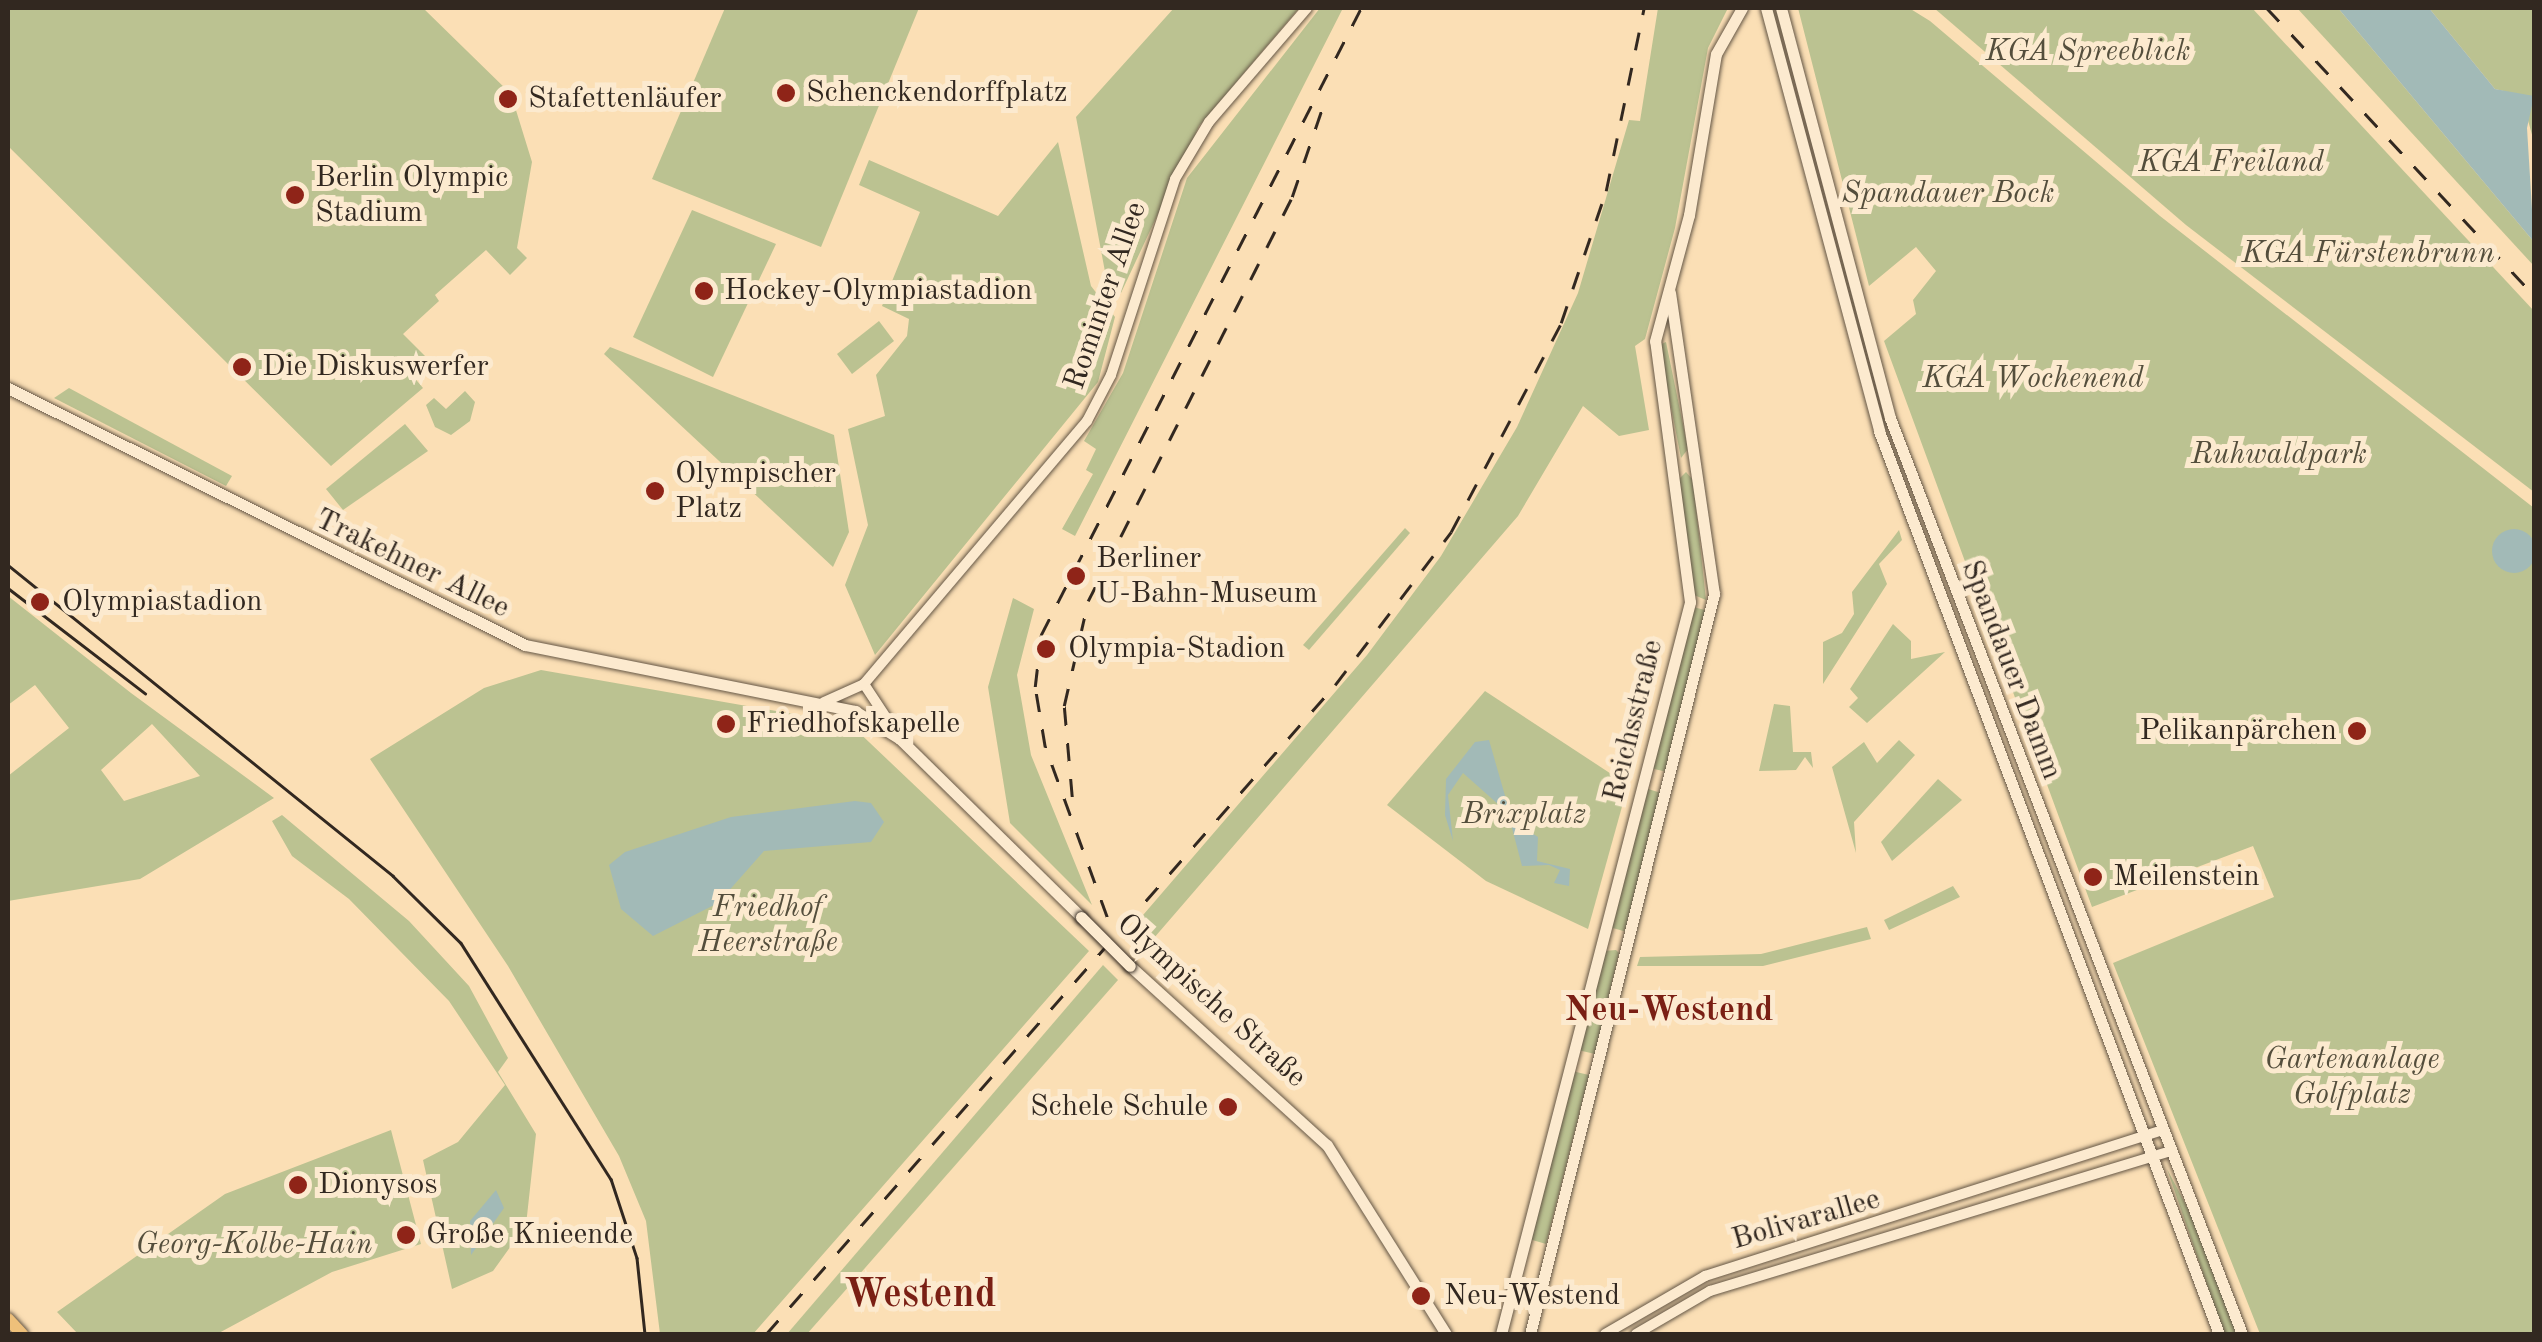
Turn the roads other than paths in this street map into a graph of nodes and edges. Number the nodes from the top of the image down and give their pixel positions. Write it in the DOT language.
graph roads {
  1 [pos="1307,8"];
  2 [pos="1742,8"];
  3 [pos="1766,8"];
  4 [pos="1781,8"];
  5 [pos="1670,289"];
  6 [pos="8,388"];
  7 [pos="864,684"];
  8 [pos="824,702"];
  9 [pos="900,739"];
  10 [pos="2160,1131"];
  11 [pos="2146,1137"];
  12 [pos="2168,1152"];
  13 [pos="2153,1157"];
  14 [pos="2056,1169"];
  15 [pos="2032,1176"];
  16 [pos="2061,1185"];
  17 [pos="2037,1192"];
  18 [pos="8,1320"];
  19 [pos="22,1334"];
  20 [pos="1446,1334"];
  21 [pos="1501,1334"];
  22 [pos="1530,1334"];
  23 [pos="1605,1334"];
  24 [pos="1636,1334"];
  25 [pos="2219,1334"];
  26 [pos="2242,1334"];
  1 -- 7 [label="street, Rominter Allee"];
  2 -- 5 [label="main road, Reichsstraße"];
  3 -- 11 [label="main road, Spandauer Damm"];
  4 -- 10 [label="main road, Spandauer Damm"];
  5 -- 21 [label="main road, Reichsstraße"];
  5 -- 22 [label="main road, Reichsstraße"];
  6 -- 8 [label="main road, Trakehner Allee"];
  7 -- 8 [label="street"];
  7 -- 9 [label="street, Olympische Straße"];
  8 -- 9 [label="main road, Olympische Straße"];
  9 -- 20 [label="main road, Olympische Straße, bridge"];
  10 -- 11 [label="street, Bolivarallee"];
  10 -- 12 [label="main road, Spandauer Damm"];
  11 -- 13 [label="main road, Spandauer Damm"];
  11 -- 14 [label="street, Bolivarallee"];
  12 -- 13 [label="street, Bolivarallee"];
  12 -- 26 [label="main road, Spandauer Damm"];
  13 -- 16 [label="street, Bolivarallee"];
  13 -- 25 [label="main road, Spandauer Damm"];
  14 -- 15 [label="street, Bolivarallee"];
  14 -- 16 [label="street"];
  15 -- 17 [label="street"];
  15 -- 23 [label="street, Bolivarallee"];
  16 -- 17 [label="street, Bolivarallee"];
  17 -- 24 [label="street, Bolivarallee"];
  18 -- 19 [label="main road"];
}
